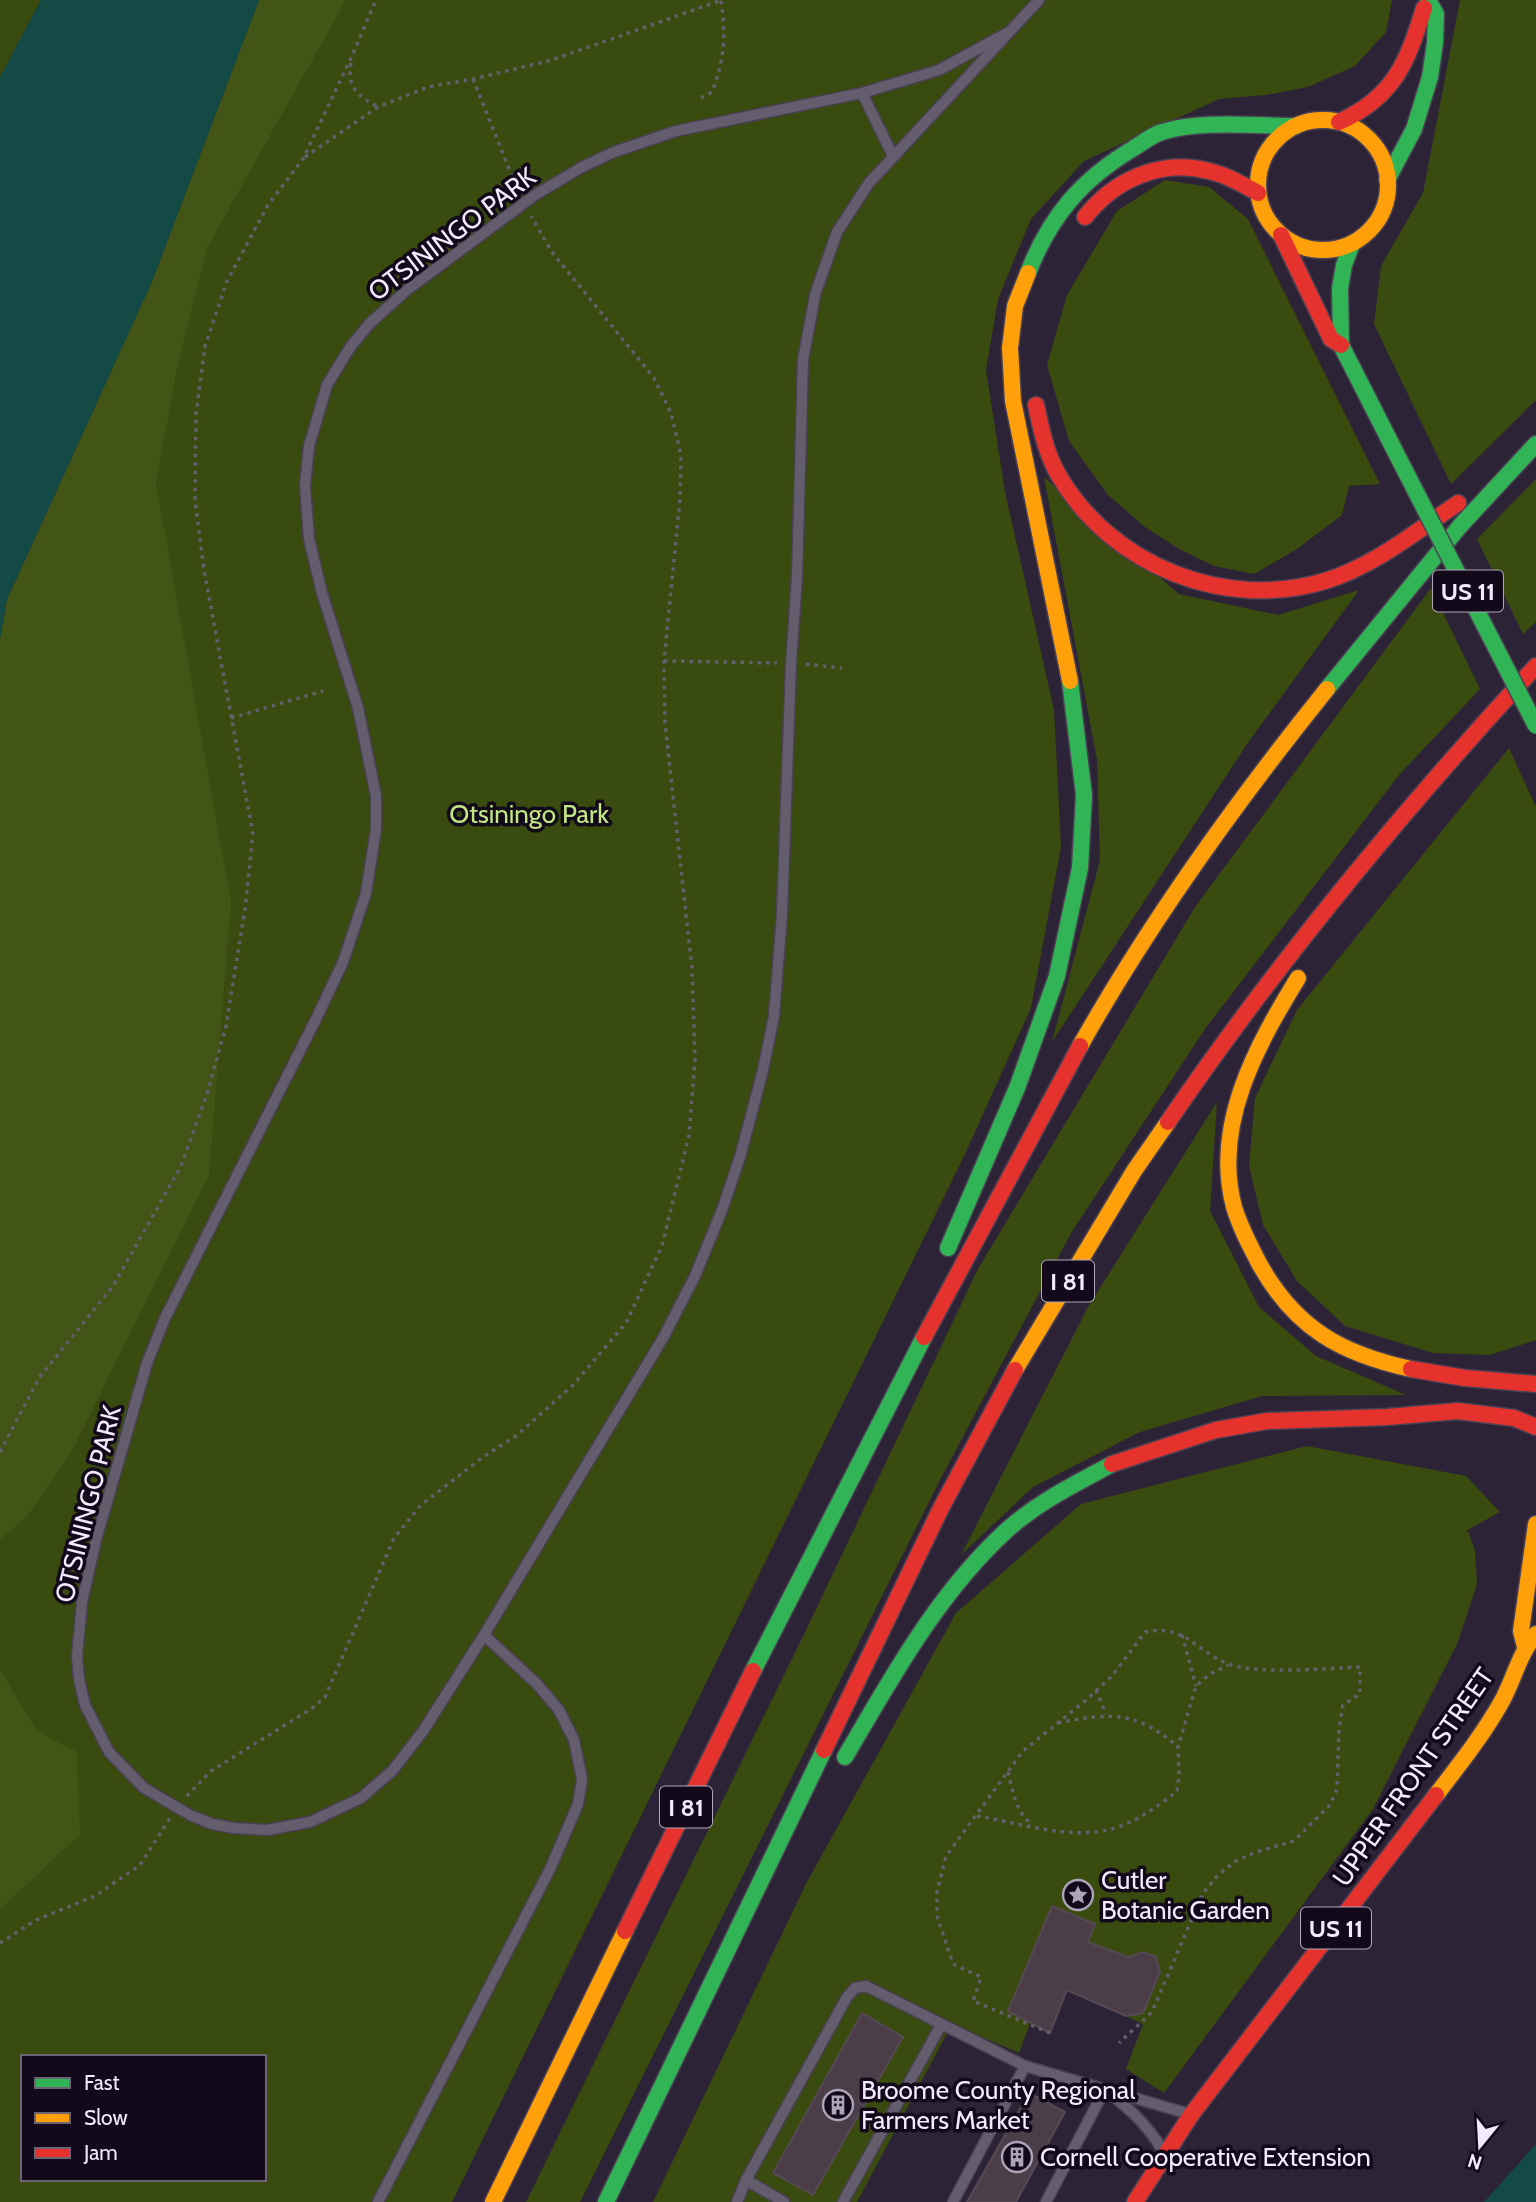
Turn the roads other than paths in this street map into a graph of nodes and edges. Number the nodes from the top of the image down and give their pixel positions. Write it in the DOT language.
graph roads {
  1 [pos="1039,0"];
  2 [pos="1428,0"];
  3 [pos="1007,33"];
  4 [pos="862,93"];
  5 [pos="1339,122"];
  6 [pos="1296,126"];
  7 [pos="893,156"];
  8 [pos="1387,180"];
  9 [pos="1258,193"];
  10 [pos="1077,228"];
  11 [pos="1281,235"];
  12 [pos="1352,243"];
  13 [pos="1341,345"];
  14 [pos="1033,385"];
  15 [pos="1536,444"];
  16 [pos="1520,461"];
  17 [pos="1536,666"];
  18 [pos="1536,726"];
  19 [pos="1364,863"];
  20 [pos="942,1264"];
  21 [pos="932,1289"];
  22 [pos="1536,1384"];
  23 [pos="883,1414"];
  24 [pos="1536,1427"];
  25 [pos="1536,1524"];
  26 [pos="1536,1634"];
  27 [pos="484,1635"];
  28 [pos="1525,1647"];
  29 [pos="838,1769"];
  30 [pos="794,1850"];
  31 [pos="716,1971"];
  32 [pos="941,2025"];
  33 [pos="1025,2066"];
  34 [pos="1105,2089"];
  35 [pos="1191,2115"];
  36 [pos="1166,2155"];
  37 [pos="746,2180"];
  38 [pos="378,2202"];
  39 [pos="493,2202"];
  40 [pos="606,2202"];
  41 [pos="737,2202"];
  42 [pos="784,2202"];
  43 [pos="844,2202"];
  44 [pos="953,2202"];
  45 [pos="1045,2202"];
  46 [pos="1135,2202"];
  1 -- 3 [label="lane, OTSININGO PARK"];
  2 -- 5 [label="main road"];
  2 -- 8 [label="main road"];
  3 -- 4 [label="lane, OTSININGO PARK"];
  3 -- 7 [label="lane, OTSININGO PARK"];
  4 -- 7 [label="lane"];
  4 -- 27 [label="lane, OTSININGO PARK"];
  5 -- 6 [label="main road"];
  5 -- 8 [label="main road"];
  6 -- 9 [label="main road"];
  6 -- 20 [label="main road"];
  7 -- 27 [label="lane, OTSININGO PARK"];
  8 -- 12 [label="main road"];
  9 -- 10 [label="main road"];
  9 -- 11 [label="main road, US 11"];
  11 -- 12 [label="main road"];
  11 -- 13 [label="main road, US 11"];
  12 -- 13 [label="main road, US 11"];
  13 -- 18 [label="main road, US 11, bridge"];
  14 -- 16 [label="main road"];
  15 -- 16 [label="main road, I 81"];
  16 -- 23 [label="main road, I 81"];
  17 -- 19 [label="main road, I 81"];
  19 -- 22 [label="main road"];
  19 -- 31 [label="main road, I 81"];
  21 -- 23 [label="main road"];
  23 -- 39 [label="main road, I 81"];
  24 -- 29 [label="main road"];
  25 -- 28 [label="main road, UPPER FRONT STREET / US 11"];
  26 -- 28 [label="main road, UPPER FRONT STREET / US 11"];
  27 -- 38 [label="lane"];
  28 -- 35 [label="main road, UPPER FRONT STREET / US 11"];
  30 -- 31 [label="main road"];
  31 -- 40 [label="main road, I 81"];
  32 -- 33 [label="lane"];
  32 -- 37 [label="lane"];
  32 -- 43 [label="lane"];
  33 -- 34 [label="lane"];
  33 -- 44 [label="lane"];
  34 -- 35 [label="lane"];
  34 -- 36 [label="lane"];
  34 -- 45 [label="lane"];
  35 -- 36 [label="main road, UPPER FRONT STREET / US 11"];
  36 -- 46 [label="main road, UPPER FRONT STREET / US 11"];
  37 -- 41 [label="lane"];
  37 -- 42 [label="lane"];
}
